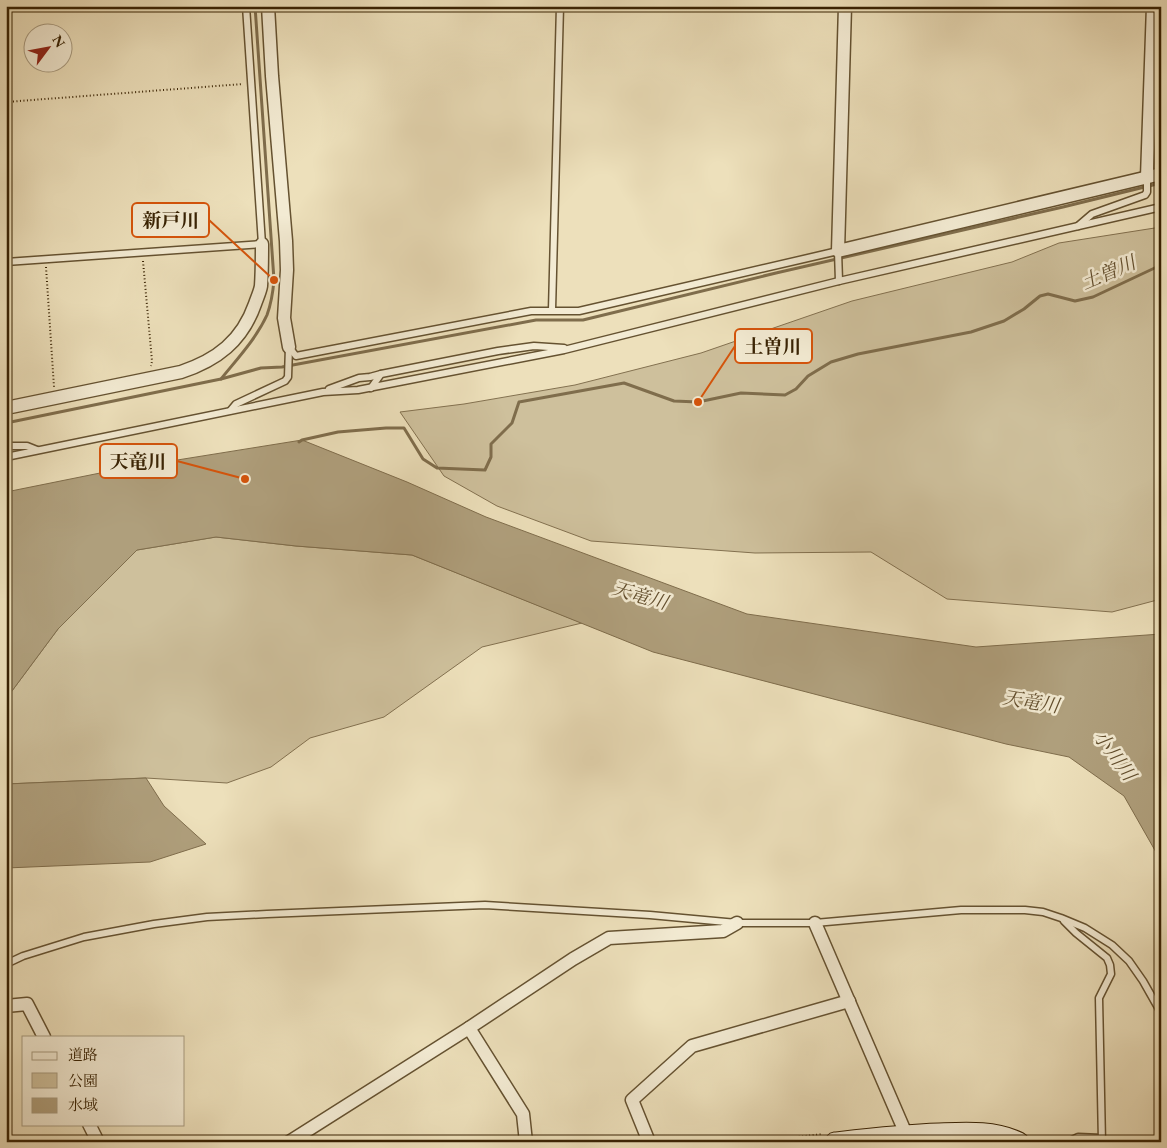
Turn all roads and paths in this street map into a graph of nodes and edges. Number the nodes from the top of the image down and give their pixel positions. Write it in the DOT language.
graph roads {
  1 [pos="246,6"];
  2 [pos="268,6"];
  3 [pos="560,6"];
  4 [pos="845,6"];
  5 [pos="1153,6"];
  6 [pos="252,84"];
  7 [pos="6,102"];
  8 [pos="1161,174"];
  9 [pos="1147,179"];
  10 [pos="1161,207"];
  11 [pos="1077,227"];
  12 [pos="264,243"];
  13 [pos="142,252"];
  14 [pos="838,257"];
  15 [pos="45,259"];
  16 [pos="6,262"];
  17 [pos="839,281"];
  18 [pos="552,310"];
  19 [pos="570,349"];
  20 [pos="288,354"];
  21 [pos="380,374"];
  22 [pos="150,378"];
  23 [pos="371,388"];
  24 [pos="323,392"];
  25 [pos="54,398"];
  26 [pos="6,408"];
  27 [pos="231,410"];
  28 [pos="6,446"];
  29 [pos="38,450"];
  30 [pos="6,457"];
  31 [pos="1061,918"];
  32 [pos="737,923"];
  33 [pos="815,923"];
  34 [pos="6,964"];
  35 [pos="849,1001"];
  36 [pos="6,1006"];
  37 [pos="1161,1015"];
  38 [pos="469,1028"];
  39 [pos="43,1036"];
  40 [pos="90,1126"];
  41 [pos="908,1138"];
  42 [pos="1102,1140"];
  43 [pos="98,1142"];
  44 [pos="289,1142"];
  45 [pos="526,1142"];
  46 [pos="649,1142"];
  47 [pos="835,1142"];
  48 [pos="1019,1142"];
  49 [pos="1068,1142"];
  1 -- 6 [label="lane"];
  2 -- 20 [label="street"];
  3 -- 18 [label="lane"];
  4 -- 14 [label="street"];
  5 -- 9 [label="street"];
  6 -- 7 [label="path"];
  6 -- 12 [label="lane"];
  8 -- 9 [label="street"];
  9 -- 11 [label="lane"];
  9 -- 14 [label="street"];
  10 -- 11 [label="lane"];
  11 -- 17 [label="lane"];
  12 -- 13 [label="lane"];
  12 -- 22 [label="street"];
  13 -- 15 [label="lane"];
  13 -- 22 [label="path"];
  14 -- 17 [label="lane"];
  14 -- 18 [label="lane"];
  15 -- 16 [label="lane"];
  15 -- 25 [label="path"];
  17 -- 19 [label="lane"];
  18 -- 20 [label="lane"];
  19 -- 21 [label="lane"];
  19 -- 23 [label="lane"];
  20 -- 27 [label="lane"];
  21 -- 23 [label="lane"];
  21 -- 24 [label="lane"];
  22 -- 25 [label="street"];
  23 -- 24 [label="lane"];
  24 -- 27 [label="lane"];
  25 -- 26 [label="street"];
  27 -- 29 [label="lane"];
  28 -- 29 [label="lane"];
  29 -- 30 [label="lane"];
  31 -- 33 [label="lane"];
  31 -- 37 [label="lane"];
  31 -- 42 [label="lane"];
  32 -- 33 [label="lane"];
  32 -- 34 [label="lane"];
  32 -- 38 [label="street"];
  33 -- 35 [label="street"];
  35 -- 41 [label="street"];
  35 -- 46 [label="street"];
  36 -- 39 [label="street"];
  38 -- 44 [label="street"];
  38 -- 45 [label="street"];
  40 -- 43 [label="street"];
  41 -- 47 [label="street"];
  41 -- 48 [label="street"];
  42 -- 49 [label="lane"];
}
